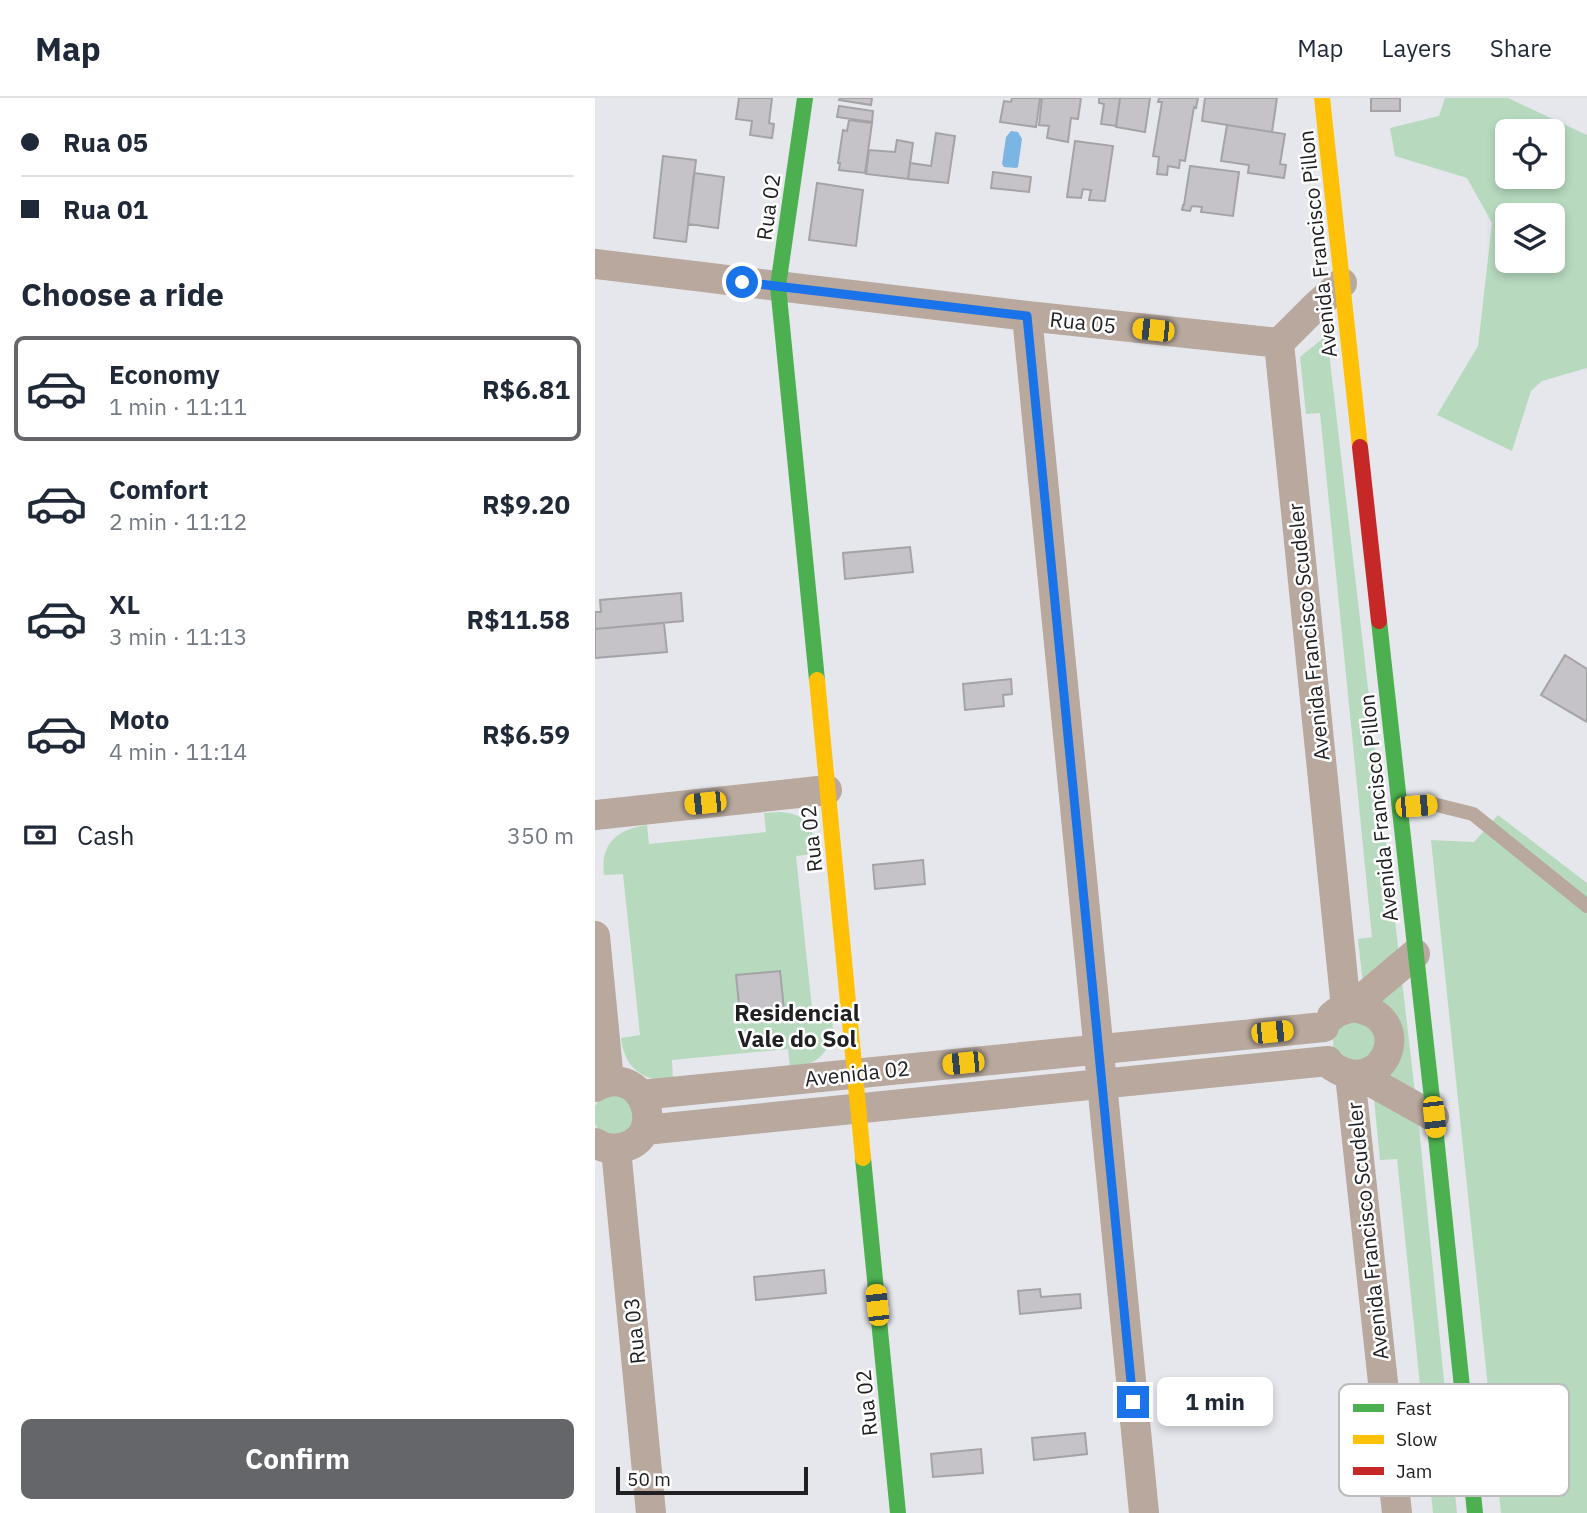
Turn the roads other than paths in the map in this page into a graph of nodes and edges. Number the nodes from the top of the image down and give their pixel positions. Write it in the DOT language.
graph roads {
  1 [pos="805,98"];
  2 [pos="1320,100"];
  3 [pos="595,264"];
  4 [pos="1342,283"];
  5 [pos="778,286"];
  6 [pos="1027,316"];
  7 [pos="1279,343"];
  8 [pos="827,790"];
  9 [pos="1399,807"];
  10 [pos="595,815"];
  11 [pos="1587,905"];
  12 [pos="595,936"];
  13 [pos="1415,954"];
  14 [pos="1341,1014"];
  15 [pos="1099,1049"];
  16 [pos="1346,1070"];
  17 [pos="855,1074"];
  18 [pos="1102,1083"];
  19 [pos="602,1084"];
  20 [pos="641,1095"];
  21 [pos="858,1108"];
  22 [pos="1434,1117"];
  23 [pos="645,1129"];
  24 [pos="605,1146"];
  25 [pos="1382,1384"];
  26 [pos="1462,1384"];
  27 [pos="651,1513"];
  28 [pos="898,1513"];
  29 [pos="1145,1513"];
  1 -- 5 [label="street, Rua 02"];
  2 -- 4 [label="street, Avenida Francisco Pillon"];
  3 -- 5 [label="street, Rua 05"];
  4 -- 7 [label="street"];
  4 -- 9 [label="street, Avenida Francisco Pillon"];
  5 -- 6 [label="street, Rua 05"];
  5 -- 8 [label="street, Rua 02"];
  6 -- 7 [label="street, Rua 05"];
  6 -- 15 [label="street"];
  7 -- 14 [label="street, Avenida Francisco Scudeler"];
  8 -- 10 [label="street"];
  8 -- 17 [label="street, Rua 02"];
  9 -- 11 [label="lane"];
  9 -- 13 [label="street, Avenida Francisco Pillon"];
  12 -- 19 [label="street"];
  13 -- 14 [label="street"];
  13 -- 22 [label="street, Avenida Francisco Pillon"];
  14 -- 15 [label="street, Avenida 02"];
  14 -- 16 [label="street"];
  14 -- 16 [label="street"];
  15 -- 17 [label="street, Avenida 02"];
  15 -- 18 [label="street"];
  16 -- 18 [label="street, Avenida 02"];
  16 -- 22 [label="street"];
  16 -- 25 [label="street, Avenida Francisco Scudeler"];
  17 -- 20 [label="street, Avenida 02"];
  17 -- 21 [label="street, Rua 02"];
  18 -- 21 [label="street, Avenida 02"];
  18 -- 29 [label="street"];
  19 -- 20 [label="street"];
  20 -- 23 [label="street"];
  21 -- 23 [label="street, Avenida 02"];
  21 -- 28 [label="street, Rua 02"];
  22 -- 26 [label="street, Avenida Francisco Pillon"];
  23 -- 24 [label="street"];
  24 -- 27 [label="street, Rua 03"];
}
